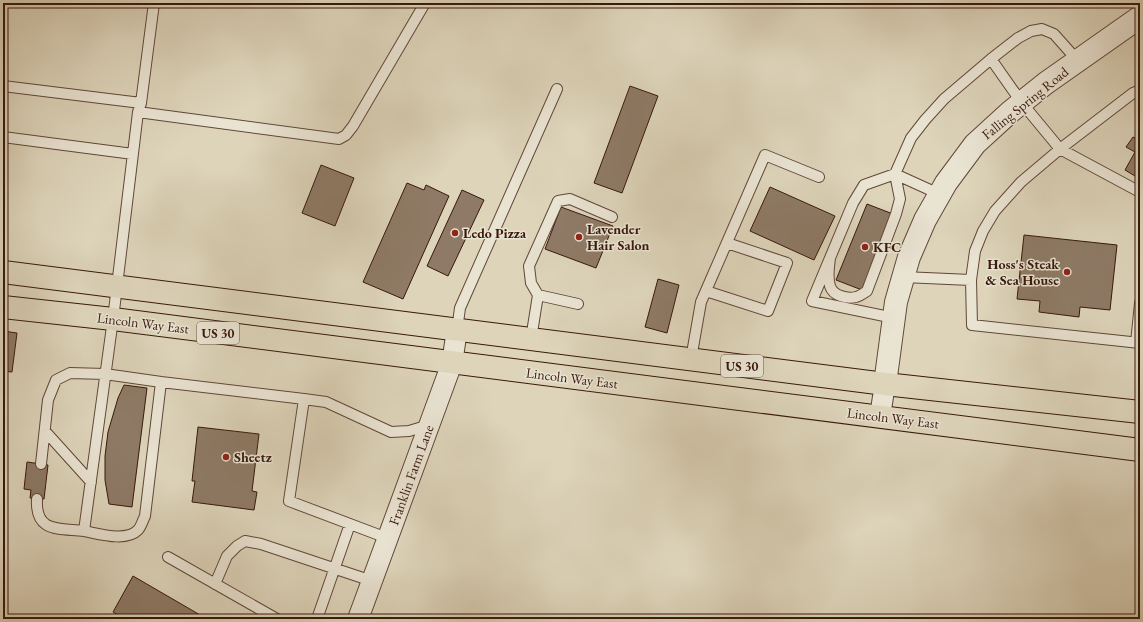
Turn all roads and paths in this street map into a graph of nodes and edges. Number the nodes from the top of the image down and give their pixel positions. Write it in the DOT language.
graph roads {
  1 [pos="154,3"];
  2 [pos="424,3"];
  3 [pos="1140,17"];
  4 [pos="991,59"];
  5 [pos="1078,61"];
  6 [pos="3,86"];
  7 [pos="557,89"];
  8 [pos="1140,90"];
  9 [pos="1022,103"];
  10 [pos="140,108"];
  11 [pos="3,137"];
  12 [pos="1060,148"];
  13 [pos="133,154"];
  14 [pos="895,174"];
  15 [pos="819,177"];
  16 [pos="1140,192"];
  17 [pos="939,194"];
  18 [pos="612,217"];
  19 [pos="727,243"];
  20 [pos="830,258"];
  21 [pos="3,272"];
  22 [pos="903,277"];
  23 [pos="971,280"];
  24 [pos="117,286"];
  25 [pos="706,291"];
  26 [pos="538,295"];
  27 [pos="1140,303"];
  28 [pos="578,304"];
  29 [pos="3,307"];
  30 [pos="894,318"];
  31 [pos="113,320"];
  32 [pos="457,330"];
  33 [pos="531,339"];
  34 [pos="1138,343"];
  35 [pos="690,359"];
  36 [pos="452,363"];
  37 [pos="105,374"];
  38 [pos="161,382"];
  39 [pos="885,384"];
  40 [pos="304,399"];
  41 [pos="1140,412"];
  42 [pos="880,416"];
  43 [pos="429,425"];
  44 [pos="45,431"];
  45 [pos="1140,450"];
  46 [pos="41,464"];
  47 [pos="91,482"];
  48 [pos="37,499"];
  49 [pos="350,524"];
  50 [pos="84,531"];
  51 [pos="387,538"];
  52 [pos="168,557"];
  53 [pos="334,569"];
  54 [pos="372,581"];
  55 [pos="215,584"];
  56 [pos="277,619"];
  57 [pos="317,619"];
  58 [pos="358,619"];
  1 -- 10 [label="lane"];
  2 -- 10 [label="lane"];
  3 -- 5 [label="street, Falling Spring Road"];
  4 -- 5 [label="lane"];
  4 -- 9 [label="lane"];
  4 -- 14 [label="lane"];
  5 -- 9 [label="street, Falling Spring Road"];
  6 -- 10 [label="lane"];
  7 -- 32 [label="lane"];
  8 -- 12 [label="lane"];
  9 -- 12 [label="lane"];
  9 -- 17 [label="street, Falling Spring Road"];
  10 -- 13 [label="lane"];
  11 -- 13 [label="lane"];
  12 -- 16 [label="lane"];
  12 -- 23 [label="lane"];
  13 -- 24 [label="lane"];
  14 -- 17 [label="lane"];
  14 -- 20 [label="lane"];
  14 -- 20 [label="lane"];
  15 -- 19 [label="lane"];
  17 -- 22 [label="street, Falling Spring Road"];
  18 -- 26 [label="lane"];
  19 -- 25 [label="lane"];
  19 -- 25 [label="lane"];
  20 -- 30 [label="lane"];
  21 -- 24 [label="highway, US 30"];
  22 -- 23 [label="lane"];
  22 -- 30 [label="street, Falling Spring Road"];
  23 -- 34 [label="lane"];
  24 -- 31 [label="lane"];
  24 -- 32 [label="highway, US 30"];
  25 -- 35 [label="lane"];
  26 -- 28 [label="lane"];
  26 -- 33 [label="lane"];
  27 -- 34 [label="lane"];
  29 -- 31 [label="highway, Lincoln Way East / US 30"];
  30 -- 39 [label="street, Falling Spring Road"];
  31 -- 36 [label="highway, Lincoln Way East / US 30"];
  31 -- 37 [label="lane"];
  32 -- 33 [label="highway, US 30"];
  32 -- 36 [label="street, Franklin Farm Lane"];
  33 -- 35 [label="highway, US 30"];
  35 -- 39 [label="highway, US 30"];
  36 -- 42 [label="highway, Lincoln Way East / US 30"];
  36 -- 43 [label="street, Franklin Farm Lane"];
  37 -- 38 [label="lane"];
  37 -- 44 [label="lane"];
  37 -- 47 [label="lane"];
  38 -- 40 [label="lane"];
  38 -- 50 [label="lane"];
  39 -- 41 [label="highway, US 30"];
  39 -- 42 [label="street, Falling Spring Road"];
  40 -- 43 [label="lane"];
  40 -- 49 [label="lane"];
  42 -- 45 [label="highway, Lincoln Way East / US 30"];
  43 -- 51 [label="street, Franklin Farm Lane"];
  44 -- 46 [label="lane"];
  44 -- 47 [label="lane"];
  47 -- 50 [label="lane"];
  48 -- 50 [label="lane"];
  49 -- 51 [label="lane"];
  49 -- 53 [label="lane"];
  51 -- 54 [label="street, Franklin Farm Lane"];
  52 -- 55 [label="lane"];
  53 -- 54 [label="lane"];
  53 -- 55 [label="lane"];
  53 -- 57 [label="lane"];
  54 -- 58 [label="street, Franklin Farm Lane"];
  55 -- 56 [label="lane"];
}
